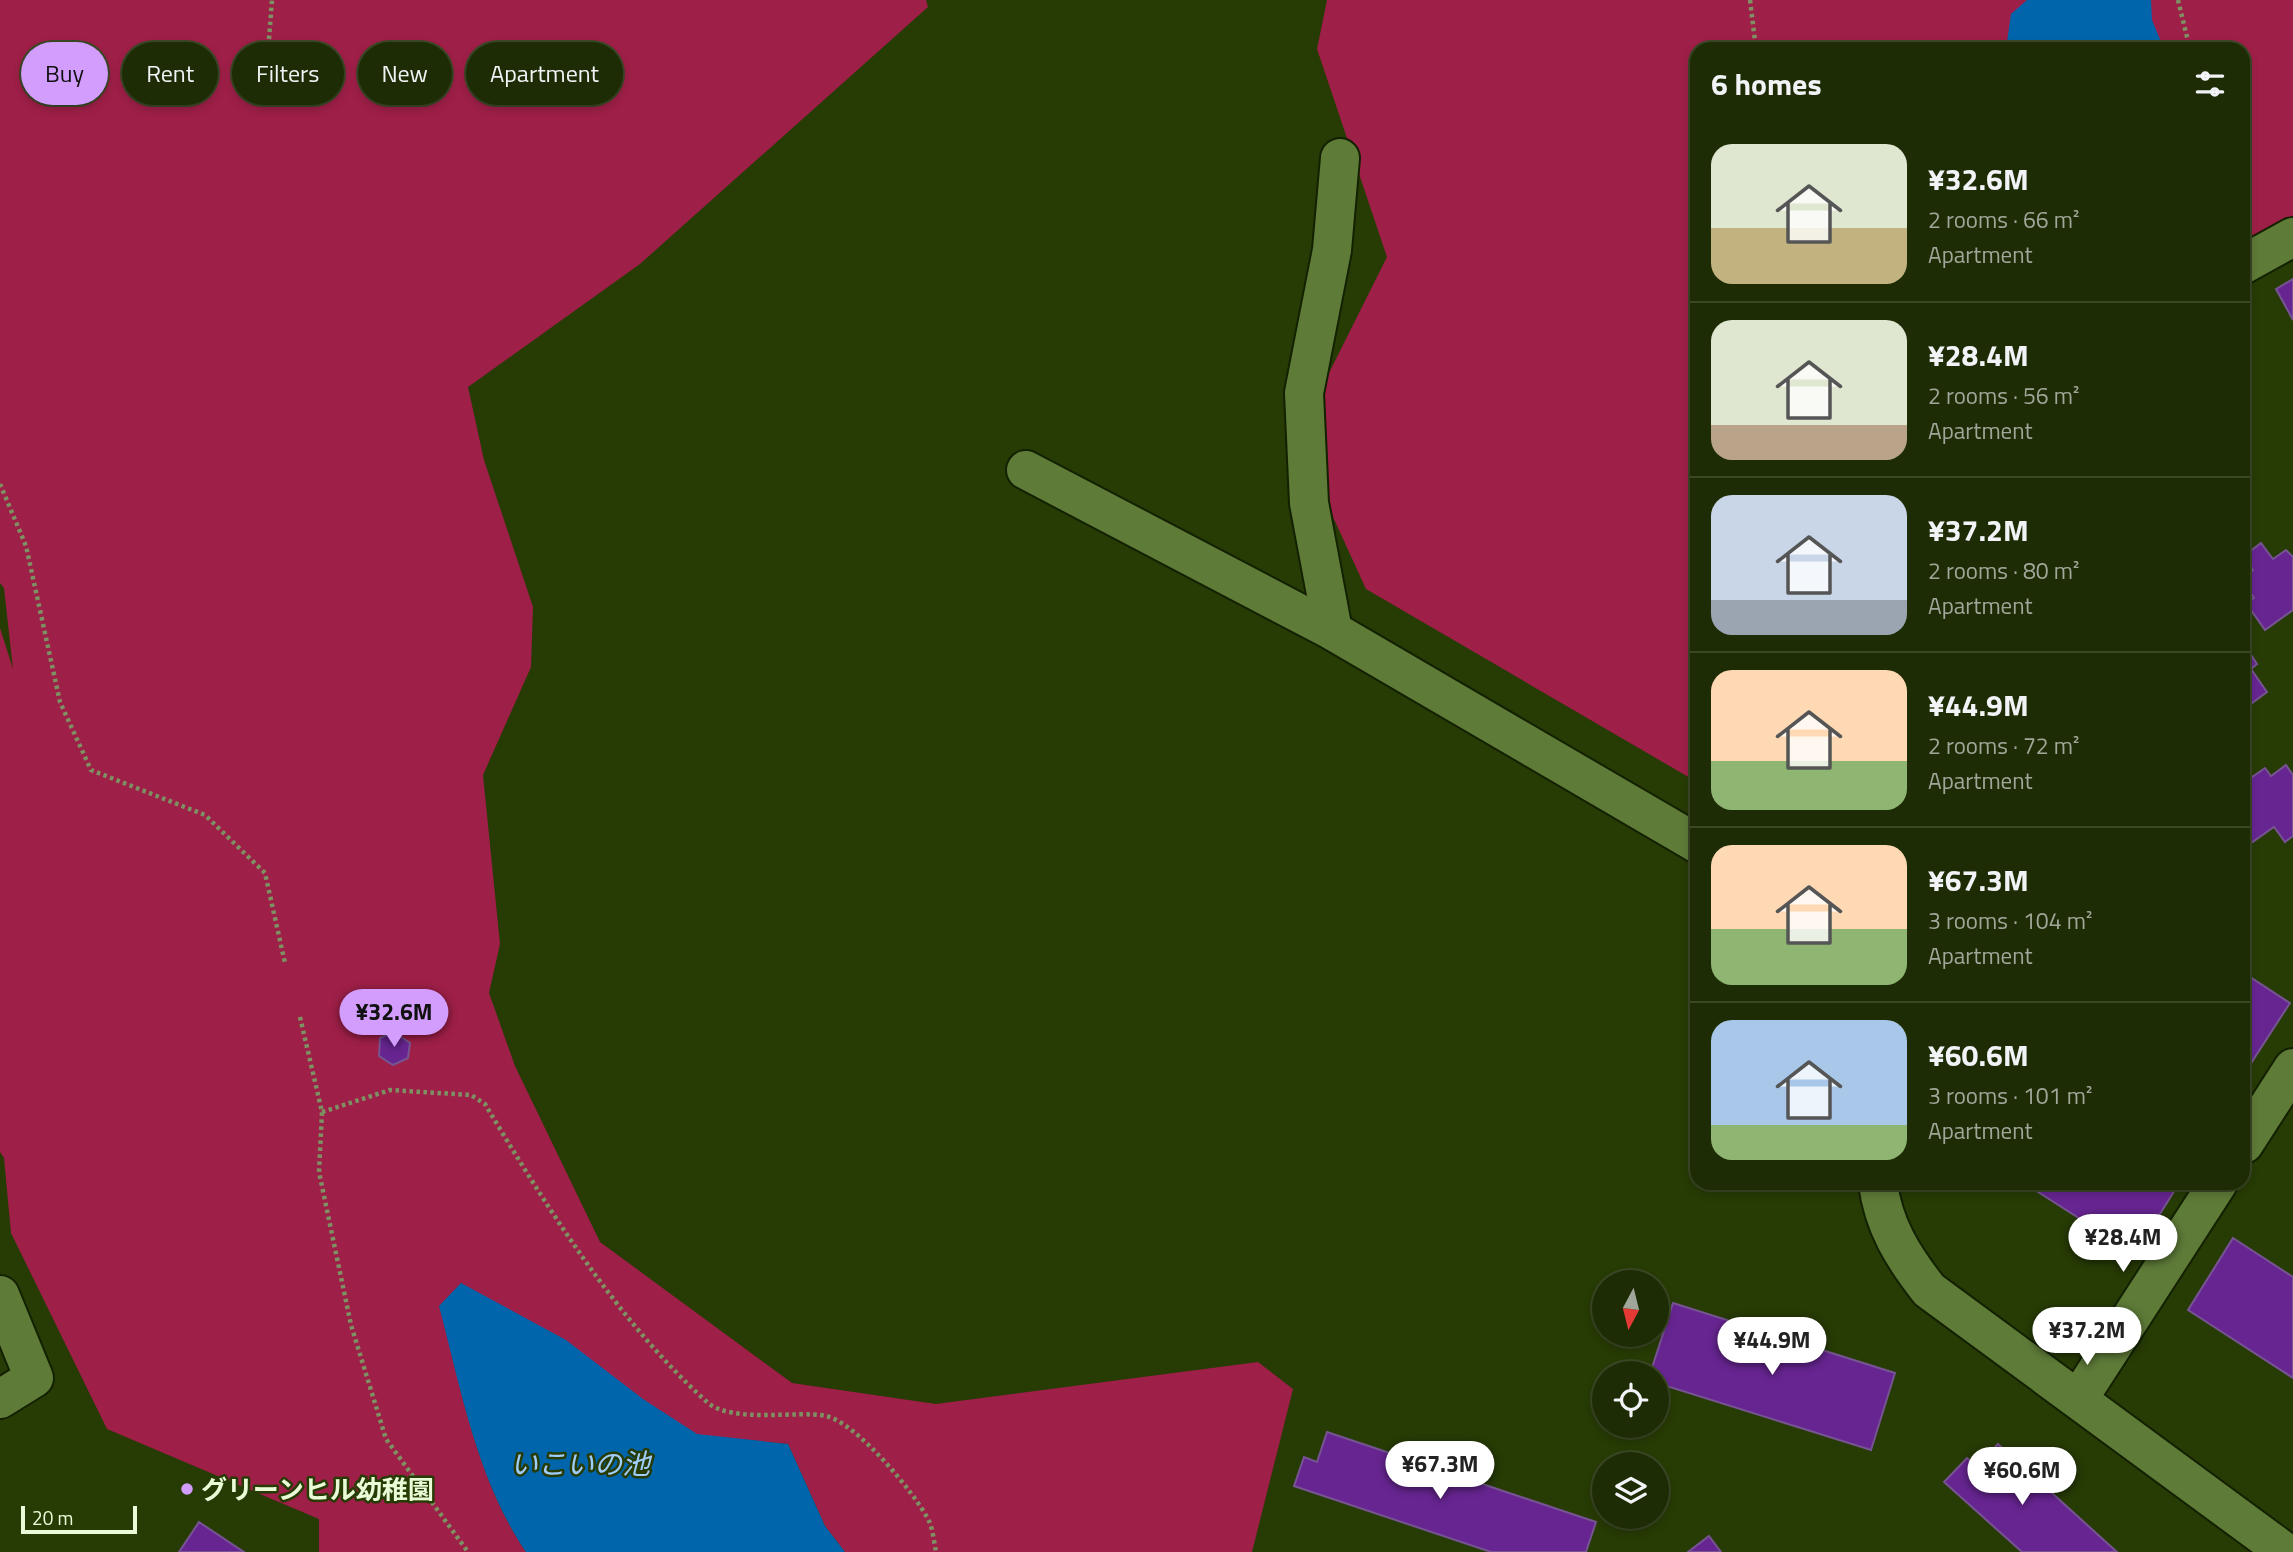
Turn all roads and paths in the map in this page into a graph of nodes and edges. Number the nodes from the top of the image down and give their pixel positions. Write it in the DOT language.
graph roads {
  1 [pos="272,0"];
  2 [pos="1750,0"];
  3 [pos="2178,0"];
  4 [pos="269,38"];
  5 [pos="1755,42"];
  6 [pos="2188,42"];
  7 [pos="1340,158"];
  8 [pos="2293,237"];
  9 [pos="2250,261"];
  10 [pos="1026,470"];
  11 [pos="0,484"];
  12 [pos="1333,631"];
  13 [pos="1690,839"];
  14 [pos="285,963"];
  15 [pos="300,1017"];
  16 [pos="2293,1068"];
  17 [pos="322,1112"];
  18 [pos="2250,1135"];
  19 [pos="1879,1190"];
  20 [pos="2213,1190"];
  21 [pos="0,1295"];
  22 [pos="2078,1398"];
  23 [pos="0,1399"];
  24 [pos="468,1552"];
  25 [pos="936,1552"];
  26 [pos="2285,1552"];
  1 -- 4 [label="path"];
  2 -- 5 [label="path"];
  3 -- 6 [label="path"];
  7 -- 12 [label="street"];
  8 -- 9 [label="street"];
  10 -- 12 [label="street"];
  11 -- 14 [label="path"];
  12 -- 13 [label="street"];
  15 -- 17 [label="path"];
  16 -- 18 [label="street"];
  17 -- 24 [label="path"];
  17 -- 25 [label="path"];
  19 -- 22 [label="street"];
  20 -- 22 [label="street"];
  21 -- 23 [label="street"];
  22 -- 26 [label="street"];
}
